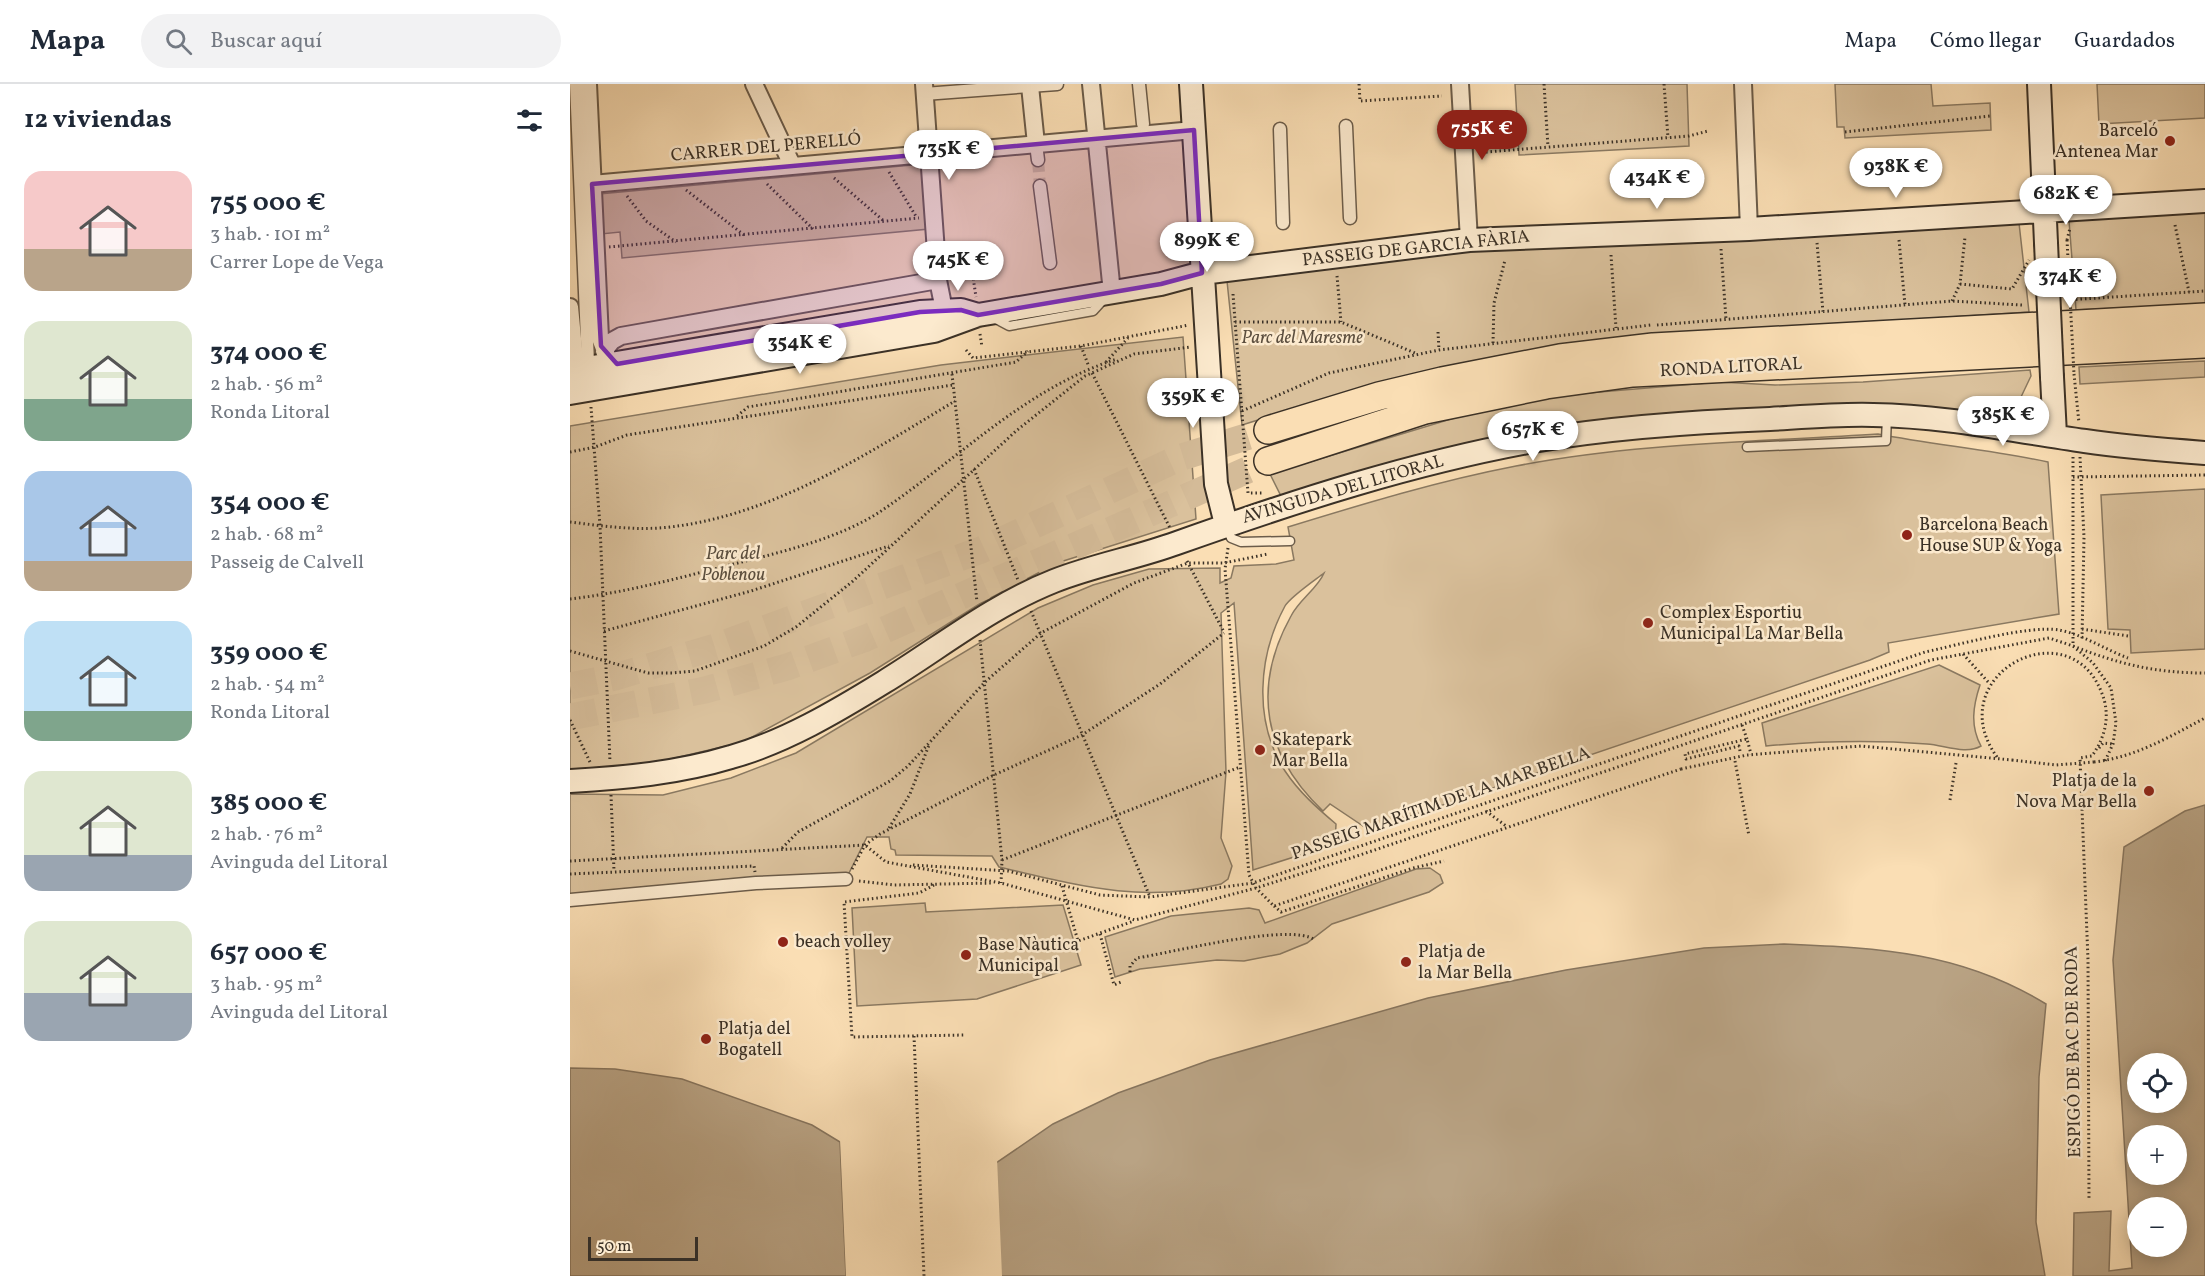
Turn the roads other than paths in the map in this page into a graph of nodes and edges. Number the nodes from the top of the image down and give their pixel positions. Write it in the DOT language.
graph roads {
  1 [pos="576,84"];
  2 [pos="588,84"];
  3 [pos="754,84"];
  4 [pos="1057,84"];
  5 [pos="1091,84"];
  6 [pos="1139,84"];
  7 [pos="1191,84"];
  8 [pos="1460,84"];
  9 [pos="1743,84"];
  10 [pos="2039,84"];
  11 [pos="1030,85"];
  12 [pos="924,89"];
  13 [pos="1143,124"];
  14 [pos="1346,126"];
  15 [pos="1280,129"];
  16 [pos="1194,130"];
  17 [pos="1096,138"];
  18 [pos="1037,152"];
  19 [pos="930,154"];
  20 [pos="792,165"];
  21 [pos="592,184"];
  22 [pos="1040,186"];
  23 [pos="2205,201"];
  24 [pos="2045,211"];
  25 [pos="1350,218"];
  26 [pos="1283,223"];
  27 [pos="1749,228"];
  28 [pos="1469,240"];
  29 [pos="1050,263"];
  30 [pos="1246,267"];
  31 [pos="1202,273"];
  32 [pos="938,280"];
  33 [pos="1110,293"];
  34 [pos="570,307"];
  35 [pos="944,310"];
  36 [pos="980,314"];
  37 [pos="2205,317"];
  38 [pos="1201,320"];
  39 [pos="572,344"];
  40 [pos="2205,344"];
  41 [pos="611,358"];
  42 [pos="578,368"];
  43 [pos="570,393"];
  44 [pos="1887,416"];
  45 [pos="1268,430"];
  46 [pos="2055,435"];
  47 [pos="1747,447"];
  48 [pos="2205,453"];
  49 [pos="1268,461"];
  50 [pos="1226,524"];
  51 [pos="1290,541"];
  52 [pos="570,781"];
  53 [pos="846,879"];
  54 [pos="570,900"];
  1 -- 42 [label="street"];
  2 -- 21 [label="street"];
  3 -- 20 [label="street"];
  4 -- 11 [label="street"];
  5 -- 17 [label="street"];
  6 -- 13 [label="street"];
  7 -- 16 [label="main road"];
  8 -- 28 [label="street"];
  9 -- 27 [label="street"];
  10 -- 24 [label="main road"];
  11 -- 12 [label="street"];
  11 -- 18 [label="street"];
  12 -- 19 [label="street"];
  14 -- 25 [label="street"];
  15 -- 26 [label="street"];
  16 -- 17 [label="street, CARRER DEL PERELLÓ"];
  16 -- 31 [label="main road"];
  17 -- 18 [label="street, CARRER DEL PERELLÓ"];
  17 -- 33 [label="street"];
  18 -- 19 [label="street, CARRER DEL PERELLÓ"];
  19 -- 20 [label="street, CARRER DEL PERELLÓ"];
  19 -- 32 [label="street"];
  20 -- 21 [label="street, CARRER DEL PERELLÓ"];
  21 -- 41 [label="street"];
  22 -- 29 [label="street"];
  23 -- 24 [label="main road, PASSEIG DE GARCIA FÀRIA"];
  24 -- 27 [label="main road, PASSEIG DE GARCIA FÀRIA"];
  24 -- 46 [label="main road, bridge"];
  27 -- 28 [label="main road, PASSEIG DE GARCIA FÀRIA"];
  28 -- 30 [label="main road, PASSEIG DE GARCIA FÀRIA"];
  30 -- 31 [label="main road, PASSEIG DE GARCIA FÀRIA"];
  30 -- 38 [label="main road"];
  31 -- 33 [label="main road, PASSEIG DE GARCIA FÀRIA"];
  31 -- 38 [label="main road"];
  32 -- 35 [label="street"];
  32 -- 41 [label="street"];
  33 -- 36 [label="main road, PASSEIG DE GARCIA FÀRIA"];
  34 -- 39 [label="street"];
  35 -- 36 [label="main road"];
  35 -- 41 [label="main road"];
  36 -- 43 [label="main road"];
  37 -- 45 [label="highway, RONDA LITORAL"];
  38 -- 50 [label="main road"];
  39 -- 42 [label="street"];
  40 -- 49 [label="highway, RONDA LITORAL"];
  41 -- 42 [label="main road"];
  44 -- 46 [label="main road, AVINGUDA DEL LITORAL"];
  44 -- 47 [label="lane"];
  44 -- 50 [label="main road, AVINGUDA DEL LITORAL"];
  46 -- 48 [label="main road, AVINGUDA DEL LITORAL"];
  50 -- 51 [label="lane"];
  50 -- 52 [label="main road, AVINGUDA DEL LITORAL"];
  53 -- 54 [label="street"];
}
